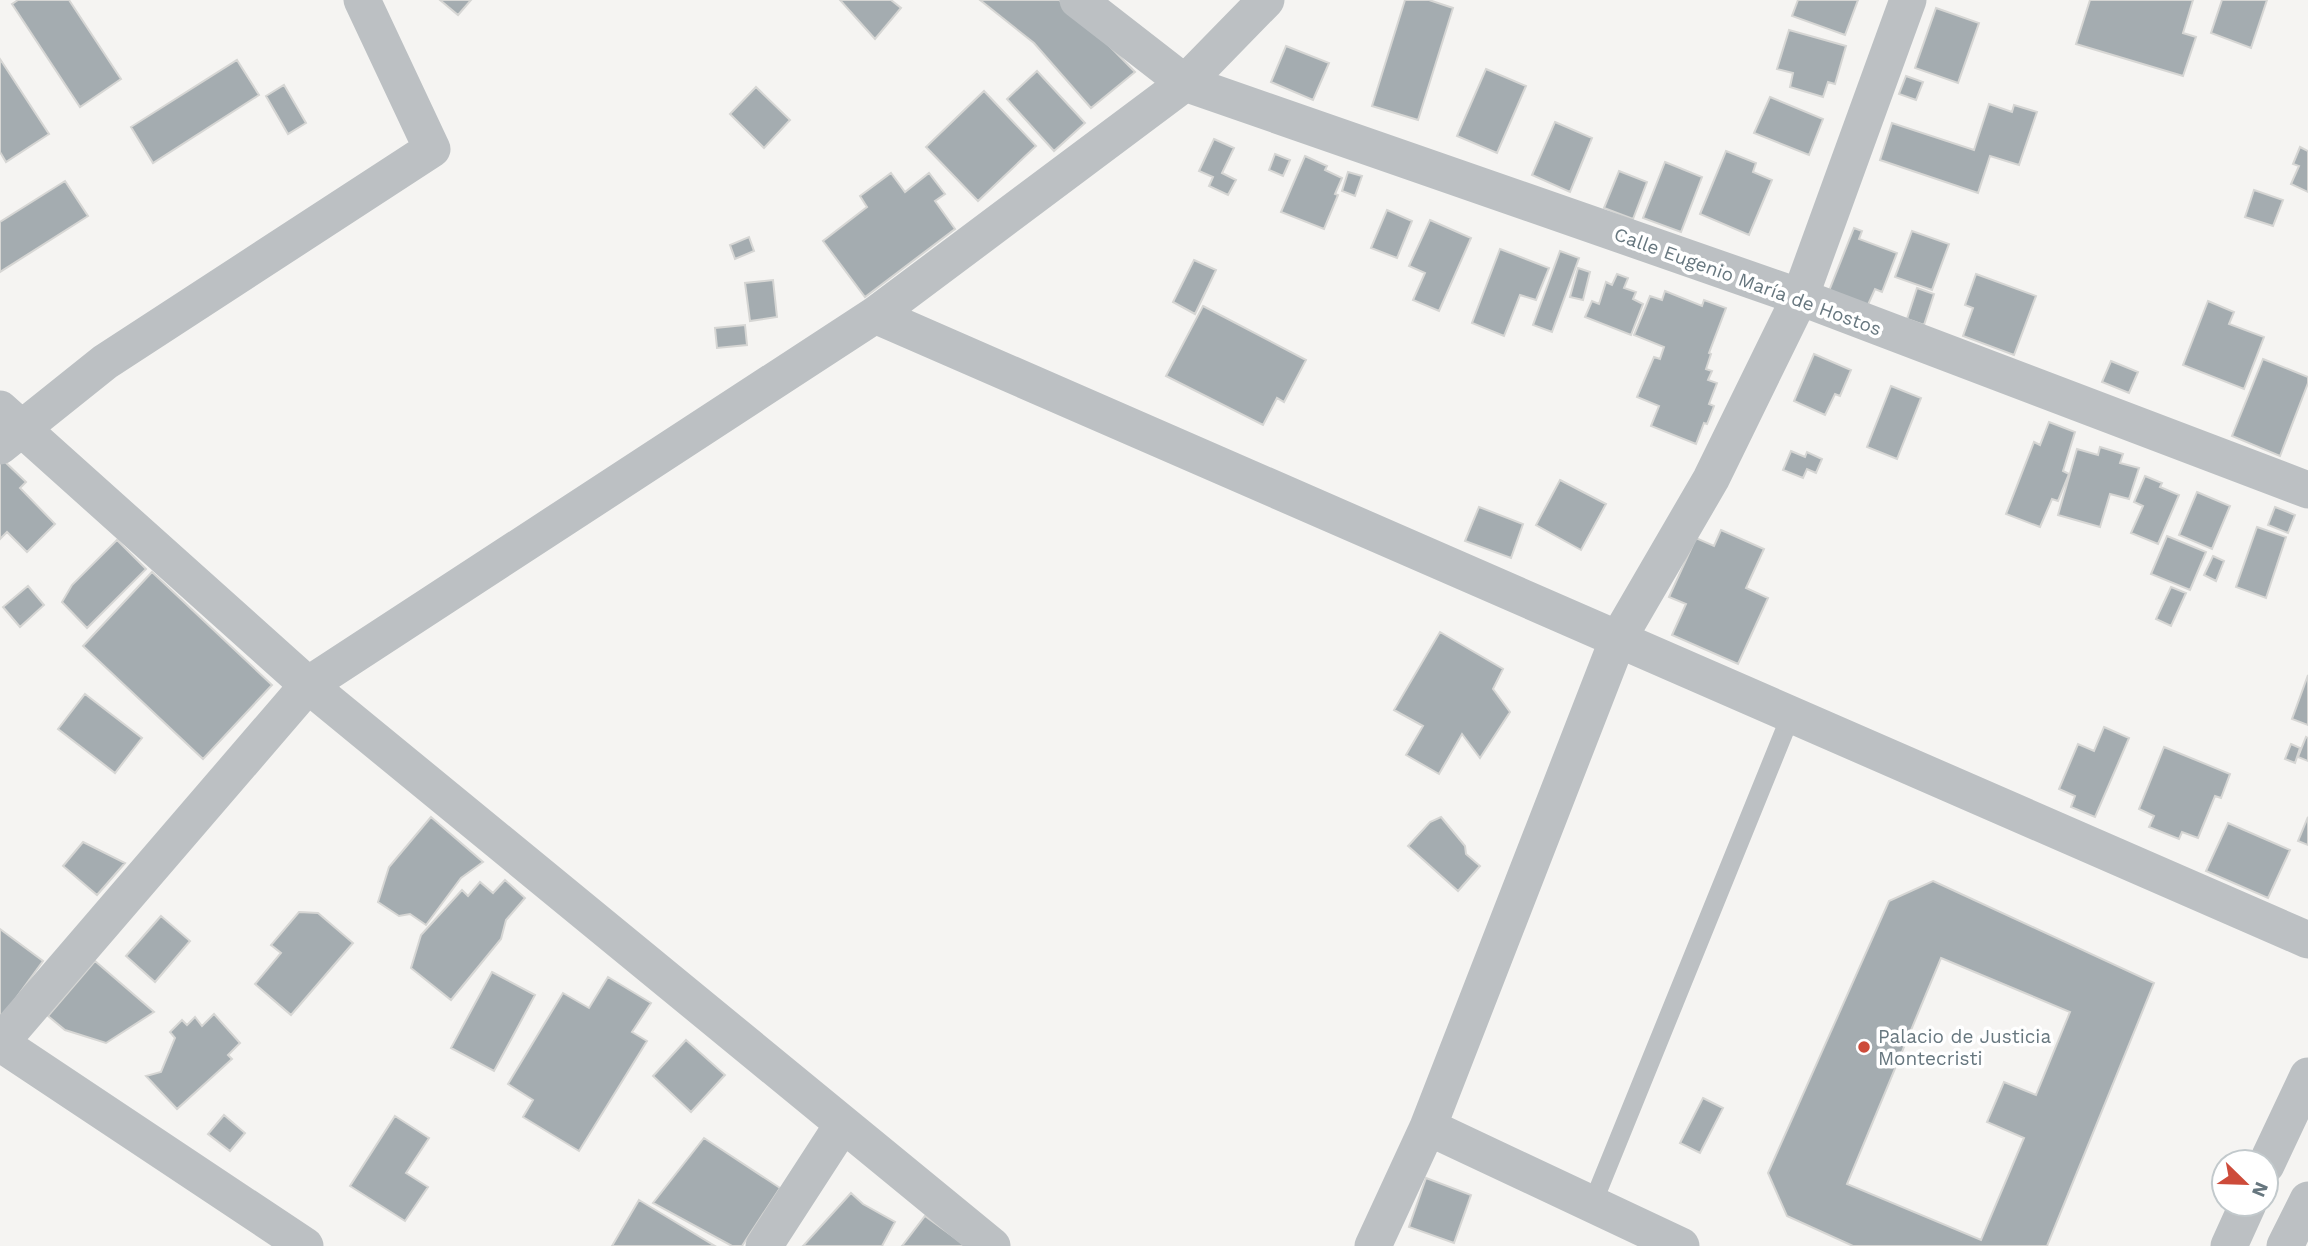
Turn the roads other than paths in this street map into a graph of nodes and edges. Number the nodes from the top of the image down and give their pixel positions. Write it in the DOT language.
graph roads {
  1 [pos="362,0"];
  2 [pos="1078,0"];
  3 [pos="1266,0"];
  4 [pos="1909,0"];
  5 [pos="1185,83"];
  6 [pos="1800,298"];
  7 [pos="875,315"];
  8 [pos="8,428"];
  9 [pos="2308,489"];
  10 [pos="1618,639"];
  11 [pos="308,685"];
  12 [pos="1791,715"];
  13 [pos="2308,940"];
  14 [pos="0,1043"];
  15 [pos="2308,1076"];
  16 [pos="843,1124"];
  17 [pos="1428,1127"];
  18 [pos="2274,1148"];
  19 [pos="2308,1200"];
  20 [pos="1592,1205"];
  21 [pos="2242,1218"];
  22 [pos="305,1246"];
  23 [pos="764,1246"];
  24 [pos="992,1246"];
  25 [pos="1373,1246"];
  26 [pos="1681,1246"];
  27 [pos="2229,1246"];
  28 [pos="2285,1246"];
  1 -- 8 [label="street"];
  2 -- 5 [label="street, Calle Eugenio María de Hostos"];
  3 -- 5 [label="street"];
  4 -- 6 [label="street"];
  5 -- 6 [label="street, Calle Eugenio María de Hostos"];
  5 -- 7 [label="street"];
  6 -- 9 [label="street, Calle Eugenio María de Hostos"];
  6 -- 10 [label="street"];
  7 -- 10 [label="street"];
  7 -- 11 [label="street"];
  8 -- 11 [label="street"];
  10 -- 12 [label="street"];
  10 -- 17 [label="street"];
  11 -- 14 [label="street"];
  11 -- 16 [label="street"];
  12 -- 13 [label="street"];
  12 -- 20 [label="lane"];
  14 -- 22 [label="street"];
  15 -- 18 [label="street"];
  16 -- 23 [label="street"];
  16 -- 24 [label="street"];
  17 -- 20 [label="street"];
  17 -- 25 [label="street"];
  19 -- 28 [label="street"];
  20 -- 26 [label="street"];
  21 -- 27 [label="street"];
}
